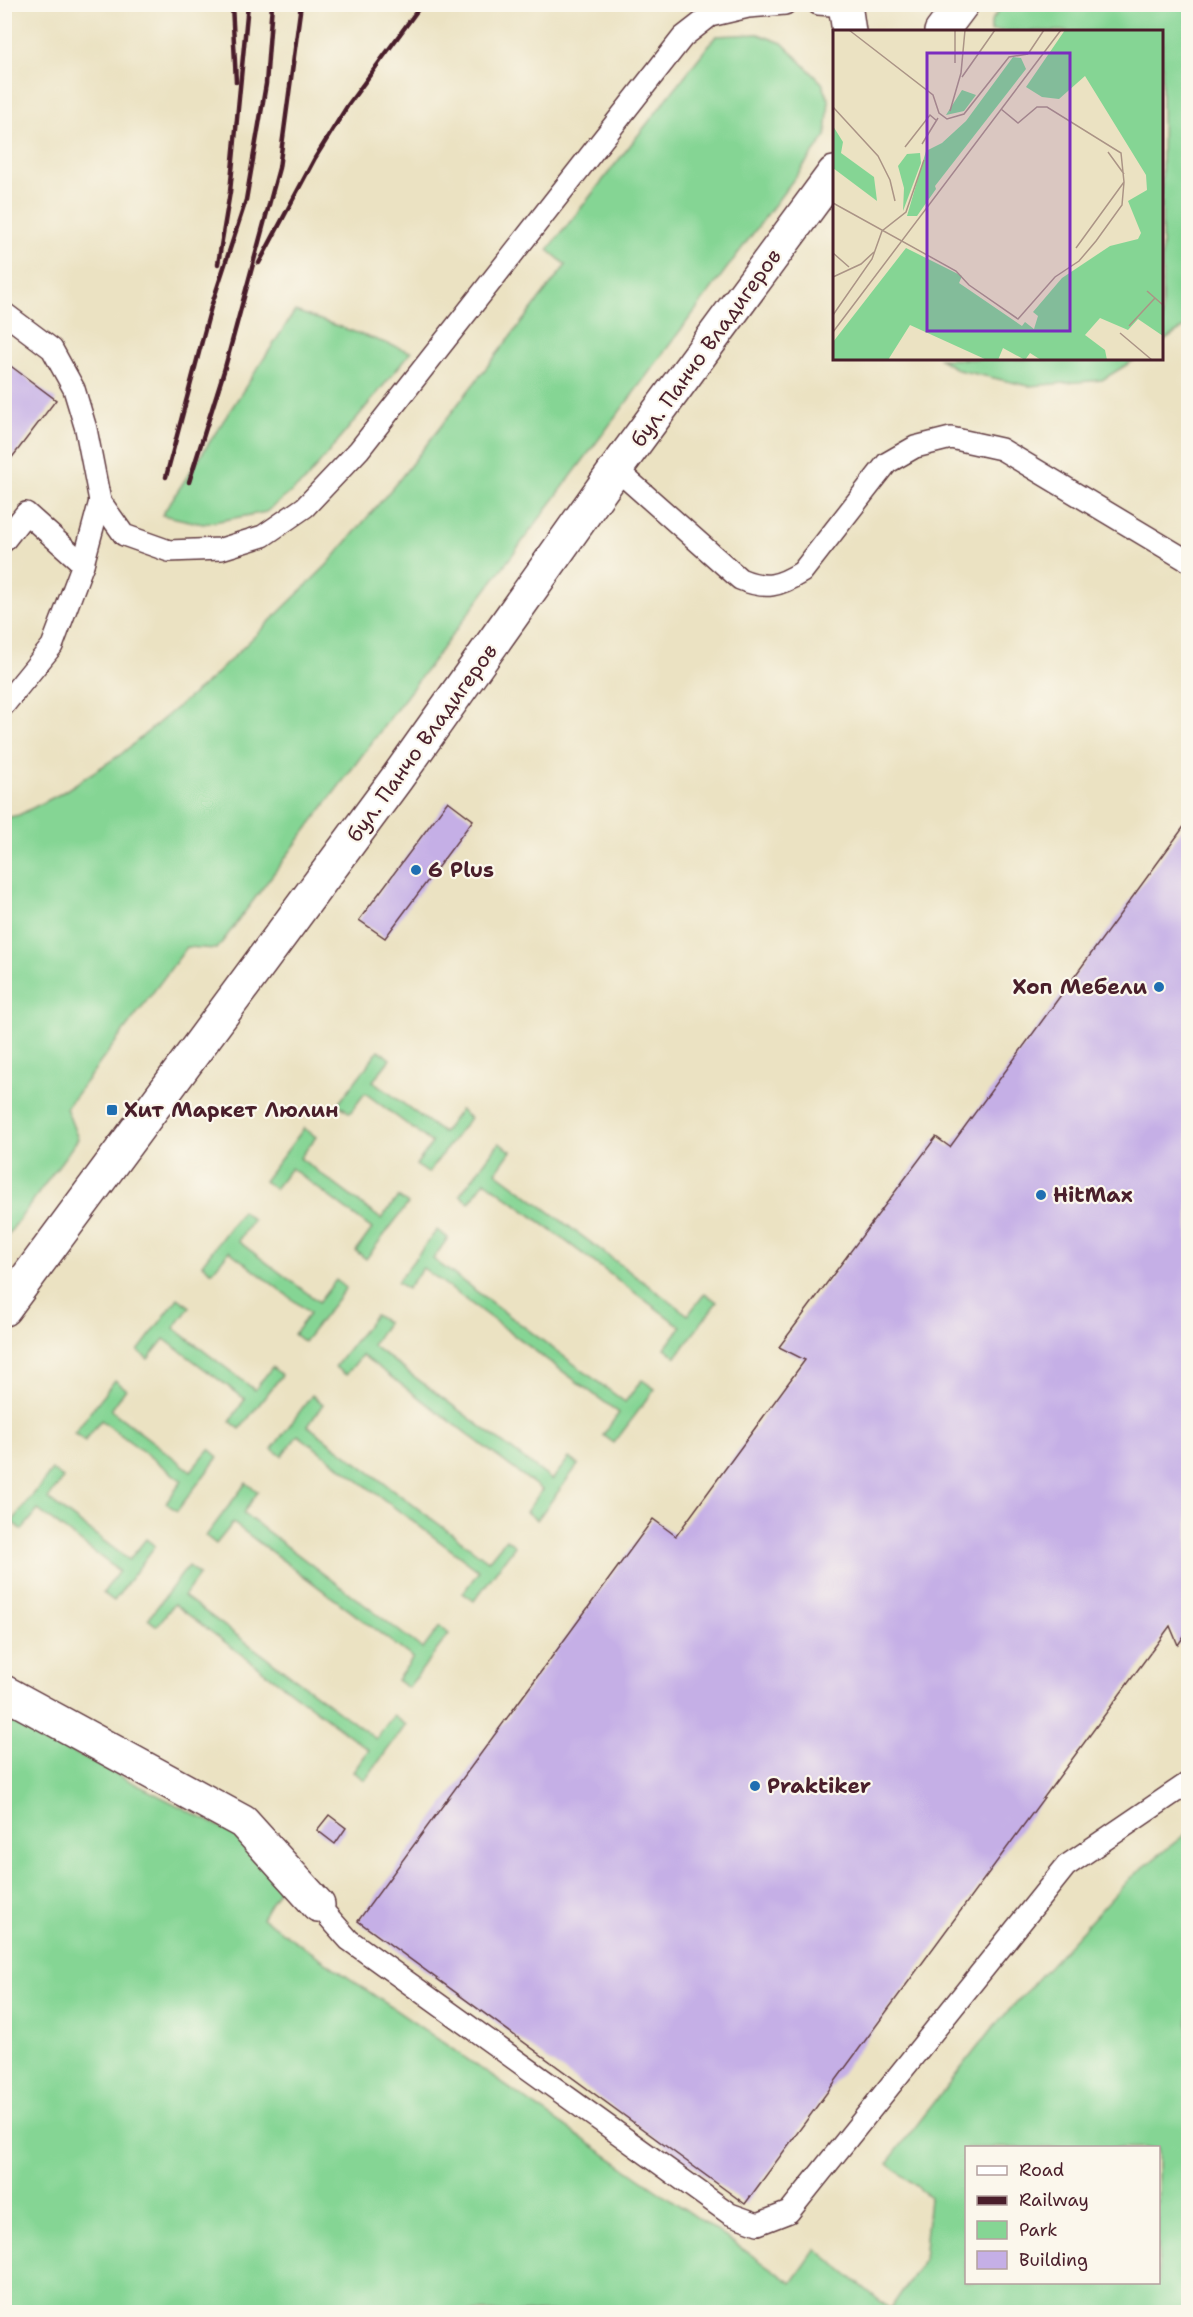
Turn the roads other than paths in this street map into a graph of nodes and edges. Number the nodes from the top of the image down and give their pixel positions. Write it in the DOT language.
graph roads {
  1 [pos="785,4"];
  2 [pos="962,4"];
  3 [pos="942,30"];
  4 [pos="833,174"];
  5 [pos="4,314"];
  6 [pos="616,469"];
  7 [pos="100,501"];
  8 [pos="4,541"];
  9 [pos="1188,561"];
  10 [pos="83,564"];
  11 [pos="4,705"];
  12 [pos="4,1309"];
  13 [pos="4,1692"];
  14 [pos="1188,1783"];
  15 [pos="318,1905"];
  1 -- 7 [label="lane"];
  2 -- 3 [label="street"];
  4 -- 6 [label="street, бул. Панчо Владигеров"];
  5 -- 7 [label="lane"];
  6 -- 9 [label="lane"];
  6 -- 12 [label="street, бул. Панчо Владигеров"];
  7 -- 10 [label="lane"];
  8 -- 10 [label="lane"];
  10 -- 11 [label="lane"];
  13 -- 15 [label="street"];
  14 -- 15 [label="lane"];
}
